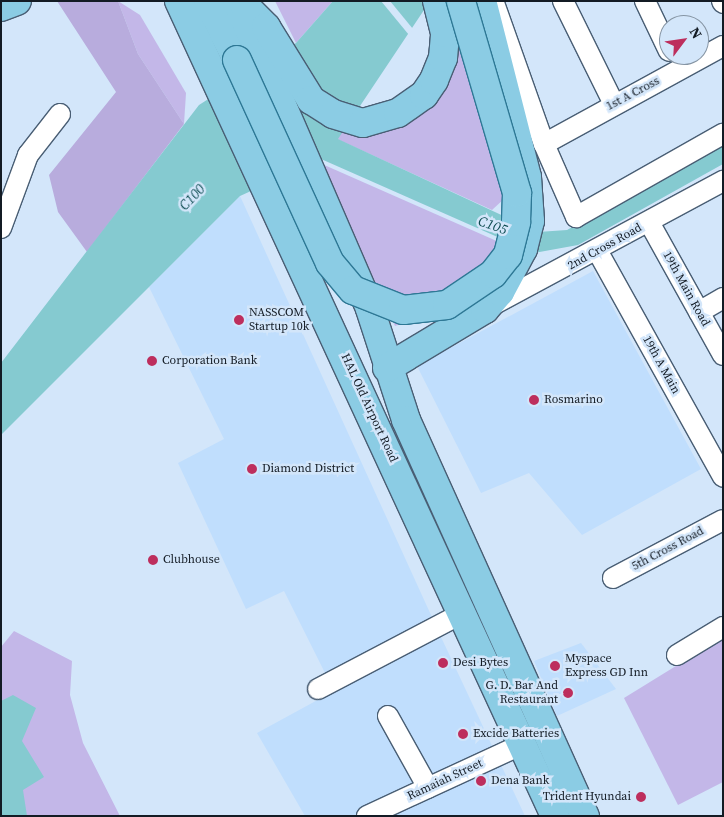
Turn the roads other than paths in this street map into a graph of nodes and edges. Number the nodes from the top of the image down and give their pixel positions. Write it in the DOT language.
graph roads {
  1 [pos="17,1"];
  2 [pos="160,1"];
  3 [pos="179,1"];
  4 [pos="208,1"];
  5 [pos="239,1"];
  6 [pos="437,1"];
  7 [pos="461,1"];
  8 [pos="482,1"];
  9 [pos="494,1"];
  10 [pos="563,1"];
  11 [pos="646,1"];
  12 [pos="1,7"];
  13 [pos="659,29"];
  14 [pos="190,30"];
  15 [pos="723,46"];
  16 [pos="709,51"];
  17 [pos="257,52"];
  18 [pos="671,65"];
  19 [pos="614,104"];
  20 [pos="60,114"];
  21 [pos="723,134"];
  22 [pos="544,144"];
  23 [pos="723,182"];
  24 [pos="649,222"];
  25 [pos="2,225"];
  26 [pos="598,252"];
  27 [pos="723,298"];
  28 [pos="485,309"];
  29 [pos="698,312"];
  30 [pos="723,355"];
  31 [pos="387,368"];
  32 [pos="723,478"];
  33 [pos="723,520"];
  34 [pos="613,578"];
  35 [pos="451,619"];
  36 [pos="723,627"];
  37 [pos="677,655"];
  38 [pos="318,689"];
  39 [pos="388,716"];
  40 [pos="523,744"];
  41 [pos="428,788"];
  42 [pos="367,816"];
  43 [pos="555,816"];
  44 [pos="585,816"];
  1 -- 12 [label="main road"];
  2 -- 14 [label="main road"];
  3 -- 14 [label="main road, HAL Old Airport Road"];
  4 -- 17 [label="main road"];
  5 -- 17 [label="main road"];
  6 -- 17 [label="main road"];
  7 -- 17 [label="main road, bridge"];
  8 -- 28 [label="main road"];
  9 -- 22 [label="street"];
  10 -- 19 [label="street"];
  11 -- 13 [label="street"];
  14 -- 35 [label="main road, HAL Old Airport Road"];
  15 -- 16 [label="street, 1st A Cross"];
  17 -- 31 [label="main road"];
  18 -- 19 [label="street, 1st A Cross"];
  19 -- 22 [label="street, 1st A Cross"];
  20 -- 25 [label="street"];
  21 -- 22 [label="street"];
  23 -- 24 [label="street, 2nd Cross Road"];
  24 -- 26 [label="street, 2nd Cross Road"];
  24 -- 29 [label="street, 19th Main Road"];
  26 -- 28 [label="street, 2nd Cross Road"];
  26 -- 32 [label="street, 19th A Main"];
  27 -- 29 [label="street"];
  28 -- 31 [label="main road"];
  29 -- 30 [label="street, 19th Main Road"];
  31 -- 44 [label="main road"];
  33 -- 34 [label="street, 5th Cross Road"];
  35 -- 38 [label="street"];
  35 -- 40 [label="main road, HAL Old Airport Road"];
  36 -- 37 [label="street"];
  39 -- 41 [label="street"];
  40 -- 41 [label="street, Ramaiah Street"];
  40 -- 43 [label="main road, HAL Old Airport Road"];
  41 -- 42 [label="street, Ramaiah Street"];
}
